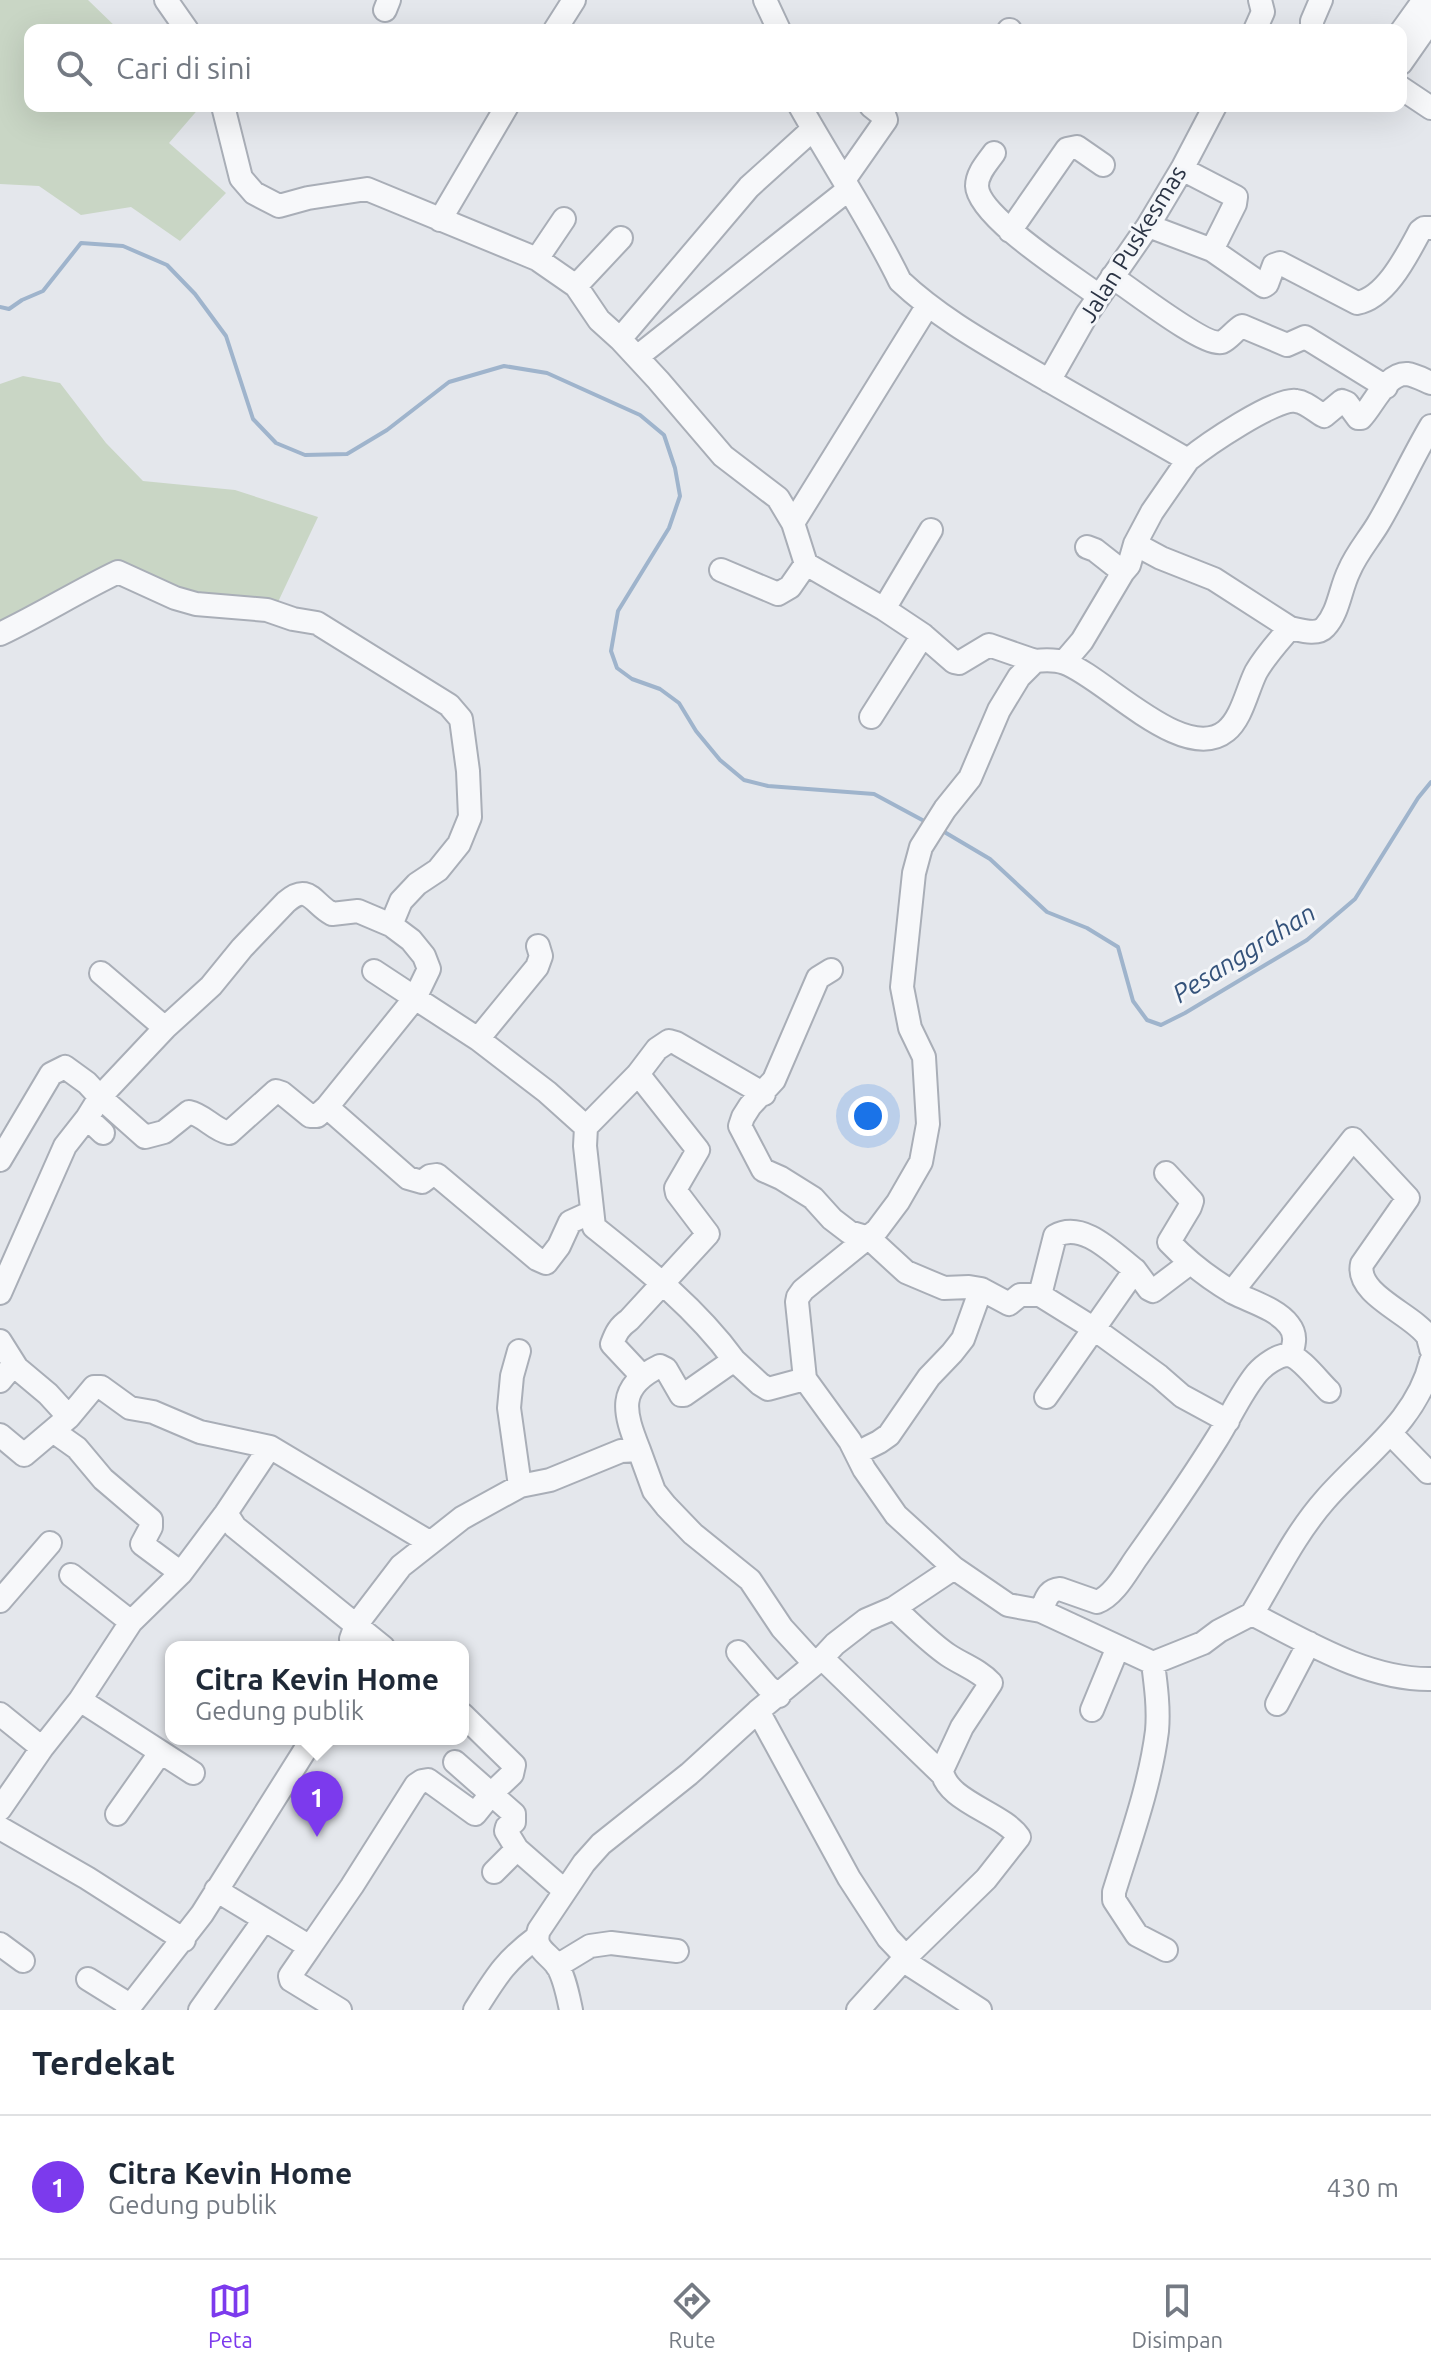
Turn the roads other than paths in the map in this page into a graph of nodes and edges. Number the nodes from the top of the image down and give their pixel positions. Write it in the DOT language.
graph roads {
  1 [pos="166,0"];
  2 [pos="574,0"];
  3 [pos="765,0"];
  4 [pos="1321,0"];
  5 [pos="1424,0"];
  6 [pos="1259,1"];
  7 [pos="1431,20"];
  8 [pos="183,24"];
  9 [pos="559,24"];
  10 [pos="776,24"];
  11 [pos="1258,24"];
  12 [pos="1312,24"];
  13 [pos="1407,24"];
  14 [pos="1407,54"];
  15 [pos="1431,81"];
  16 [pos="1407,92"];
  17 [pos="1425,104"];
  18 [pos="224,112"];
  19 [pos="503,112"];
  20 [pos="803,112"];
  21 [pos="879,112"];
  22 [pos="1212,112"];
  23 [pos="812,130"];
  24 [pos="994,153"];
  25 [pos="1103,165"];
  26 [pos="1182,169"];
  27 [pos="846,184"];
  28 [pos="564,219"];
  29 [pos="440,220"];
  30 [pos="1154,228"];
  31 [pos="1431,228"];
  32 [pos="1010,231"];
  33 [pos="621,238"];
  34 [pos="1212,250"];
  35 [pos="537,259"];
  36 [pos="1112,277"];
  37 [pos="576,286"];
  38 [pos="1099,296"];
  39 [pos="928,305"];
  40 [pos="620,339"];
  41 [pos="637,357"];
  42 [pos="1049,381"];
  43 [pos="1431,383"];
  44 [pos="1386,387"];
  45 [pos="1431,426"];
  46 [pos="1188,460"];
  47 [pos="793,523"];
  48 [pos="931,530"];
  49 [pos="1135,544"];
  50 [pos="1087,547"];
  51 [pos="806,564"];
  52 [pos="721,570"];
  53 [pos="1123,572"];
  54 [pos="884,609"];
  55 [pos="1290,628"];
  56 [pos="0,634"];
  57 [pos="923,635"];
  58 [pos="1035,661"];
  59 [pos="1064,662"];
  60 [pos="871,717"];
  61 [pos="391,925"];
  62 [pos="538,946"];
  63 [pos="831,970"];
  64 [pos="374,971"];
  65 [pos="101,973"];
  66 [pos="415,998"];
  67 [pos="165,1028"];
  68 [pos="478,1039"];
  69 [pos="638,1074"];
  70 [pos="764,1094"];
  71 [pos="100,1097"];
  72 [pos="327,1107"];
  73 [pos="586,1127"];
  74 [pos="0,1160"];
  75 [pos="1166,1173"];
  76 [pos="592,1212"];
  77 [pos="869,1238"];
  78 [pos="1190,1263"];
  79 [pos="1135,1270"];
  80 [pos="663,1283"];
  81 [pos="981,1289"];
  82 [pos="1232,1292"];
  83 [pos="0,1293"];
  84 [pos="1040,1295"];
  85 [pos="1093,1328"];
  86 [pos="0,1341"];
  87 [pos="1431,1349"];
  88 [pos="519,1351"];
  89 [pos="1291,1355"];
  90 [pos="734,1360"];
  91 [pos="1431,1361"];
  92 [pos="7,1372"];
  93 [pos="642,1376"];
  94 [pos="805,1379"];
  95 [pos="1329,1391"];
  96 [pos="1046,1397"];
  97 [pos="1228,1421"];
  98 [pos="61,1424"];
  99 [pos="1391,1434"];
  100 [pos="0,1435"];
  101 [pos="270,1447"];
  102 [pos="639,1450"];
  103 [pos="857,1453"];
  104 [pos="1428,1472"];
  105 [pos="520,1486"];
  106 [pos="226,1513"];
  107 [pos="429,1542"];
  108 [pos="50,1543"];
  109 [pos="954,1568"];
  110 [pos="181,1573"];
  111 [pos="71,1575"];
  112 [pos="0,1601"];
  113 [pos="894,1608"];
  114 [pos="1041,1611"];
  115 [pos="1252,1614"];
  116 [pos="131,1622"];
  117 [pos="354,1636"];
  118 [pos="1309,1643"];
  119 [pos="1118,1647"];
  120 [pos="738,1652"];
  121 [pos="818,1661"];
  122 [pos="1153,1663"];
  123 [pos="1431,1679"];
  124 [pos="779,1696"];
  125 [pos="80,1700"];
  126 [pos="1277,1704"];
  127 [pos="1092,1710"];
  128 [pos="758,1711"];
  129 [pos="0,1714"];
  130 [pos="469,1721"];
  131 [pos="308,1745"];
  132 [pos="42,1748"];
  133 [pos="160,1753"];
  134 [pos="455,1762"];
  135 [pos="193,1773"];
  136 [pos="942,1774"];
  137 [pos="492,1793"];
  138 [pos="0,1809"];
  139 [pos="117,1814"];
  140 [pos="0,1828"];
  141 [pos="517,1849"];
  142 [pos="494,1872"];
  143 [pos="216,1890"];
  144 [pos="565,1891"];
  145 [pos="264,1920"];
  146 [pos="536,1938"];
  147 [pos="184,1940"];
  148 [pos="0,1944"];
  149 [pos="310,1947"];
  150 [pos="1166,1950"];
  151 [pos="677,1951"];
  152 [pos="905,1959"];
  153 [pos="23,1961"];
  154 [pos="557,1966"];
  155 [pos="88,1979"];
  156 [pos="128,2008"];
  157 [pos="863,2008"];
  158 [pos="200,2010"];
  159 [pos="340,2010"];
  160 [pos="475,2010"];
  161 [pos="571,2010"];
  162 [pos="980,2010"];
  1 -- 8 [label="street"];
  2 -- 9 [label="street"];
  3 -- 10 [label="street"];
  4 -- 12 [label="street"];
  5 -- 13 [label="street"];
  6 -- 11 [label="street"];
  7 -- 14 [label="street"];
  15 -- 17 [label="street"];
  16 -- 17 [label="street"];
  18 -- 29 [label="street"];
  19 -- 29 [label="street"];
  20 -- 23 [label="street"];
  21 -- 27 [label="street"];
  22 -- 26 [label="street, Jalan Puskesmas"];
  23 -- 27 [label="street"];
  23 -- 40 [label="street"];
  24 -- 32 [label="street"];
  25 -- 32 [label="street"];
  26 -- 34 [label="street"];
  26 -- 36 [label="street, Jalan Puskesmas"];
  27 -- 39 [label="street"];
  27 -- 41 [label="street"];
  28 -- 35 [label="street"];
  29 -- 35 [label="street"];
  30 -- 34 [label="street"];
  31 -- 34 [label="street"];
  32 -- 38 [label="street"];
  33 -- 37 [label="street"];
  35 -- 37 [label="street"];
  36 -- 38 [label="street, Jalan Puskesmas"];
  36 -- 44 [label="street"];
  37 -- 40 [label="street"];
  38 -- 42 [label="street, Jalan Puskesmas"];
  39 -- 42 [label="street"];
  39 -- 47 [label="street"];
  40 -- 41 [label="street"];
  41 -- 47 [label="street"];
  42 -- 46 [label="street"];
  43 -- 44 [label="street"];
  44 -- 46 [label="street"];
  45 -- 55 [label="street"];
  46 -- 49 [label="street"];
  47 -- 51 [label="street"];
  48 -- 54 [label="street"];
  49 -- 53 [label="street"];
  49 -- 55 [label="street"];
  50 -- 53 [label="street"];
  51 -- 52 [label="street"];
  51 -- 54 [label="street"];
  53 -- 59 [label="street"];
  54 -- 57 [label="street"];
  55 -- 59 [label="street"];
  56 -- 61 [label="street"];
  57 -- 58 [label="street"];
  57 -- 60 [label="street"];
  58 -- 59 [label="street"];
  58 -- 77 [label="street"];
  61 -- 66 [label="street"];
  61 -- 67 [label="street"];
  62 -- 68 [label="street"];
  63 -- 70 [label="street"];
  64 -- 66 [label="street"];
  65 -- 67 [label="street"];
  66 -- 68 [label="street"];
  66 -- 72 [label="street"];
  67 -- 71 [label="street"];
  68 -- 73 [label="street"];
  69 -- 70 [label="street"];
  69 -- 73 [label="street"];
  69 -- 80 [label="street"];
  70 -- 77 [label="street"];
  71 -- 72 [label="street"];
  71 -- 74 [label="street"];
  71 -- 83 [label="street"];
  72 -- 76 [label="street"];
  73 -- 76 [label="street"];
  75 -- 78 [label="street"];
  76 -- 80 [label="street"];
  77 -- 81 [label="street"];
  77 -- 94 [label="street"];
  78 -- 79 [label="street"];
  78 -- 82 [label="street"];
  79 -- 84 [label="street"];
  79 -- 85 [label="street"];
  80 -- 90 [label="street"];
  80 -- 93 [label="street"];
  81 -- 84 [label="street"];
  81 -- 103 [label="street"];
  82 -- 87 [label="street"];
  82 -- 89 [label="street"];
  84 -- 85 [label="street"];
  85 -- 96 [label="street"];
  85 -- 97 [label="street"];
  86 -- 92 [label="street"];
  88 -- 105 [label="street"];
  89 -- 95 [label="street"];
  89 -- 97 [label="street"];
  90 -- 93 [label="street"];
  90 -- 94 [label="street"];
  91 -- 99 [label="street"];
  92 -- 98 [label="street"];
  93 -- 102 [label="street"];
  94 -- 103 [label="street"];
  97 -- 114 [label="street"];
  98 -- 100 [label="street"];
  98 -- 101 [label="street"];
  98 -- 110 [label="street"];
  99 -- 104 [label="street"];
  99 -- 115 [label="street"];
  101 -- 106 [label="street"];
  101 -- 107 [label="street"];
  102 -- 105 [label="street"];
  102 -- 121 [label="street"];
  103 -- 109 [label="street"];
  105 -- 107 [label="street"];
  106 -- 110 [label="street"];
  106 -- 117 [label="street"];
  107 -- 117 [label="street"];
  108 -- 112 [label="street"];
  109 -- 113 [label="street"];
  109 -- 114 [label="street"];
  110 -- 116 [label="street"];
  111 -- 116 [label="street"];
  113 -- 121 [label="street"];
  113 -- 136 [label="street"];
  114 -- 119 [label="street"];
  115 -- 118 [label="street"];
  115 -- 122 [label="street"];
  116 -- 125 [label="street"];
  118 -- 123 [label="street"];
  118 -- 126 [label="street"];
  119 -- 122 [label="street"];
  119 -- 127 [label="street"];
  120 -- 124 [label="street"];
  121 -- 124 [label="street"];
  121 -- 136 [label="street"];
  122 -- 150 [label="street"];
  124 -- 128 [label="street"];
  125 -- 132 [label="street"];
  125 -- 133 [label="street"];
  128 -- 144 [label="street"];
  128 -- 152 [label="street"];
  129 -- 132 [label="street"];
  130 -- 137 [label="street"];
  131 -- 143 [label="street"];
  132 -- 138 [label="street"];
  133 -- 135 [label="street"];
  133 -- 139 [label="street"];
  134 -- 137 [label="street"];
  136 -- 152 [label="street"];
  137 -- 141 [label="street"];
  137 -- 149 [label="street"];
  140 -- 147 [label="street"];
  141 -- 142 [label="street"];
  141 -- 144 [label="street"];
  143 -- 145 [label="street"];
  143 -- 147 [label="street"];
  144 -- 146 [label="street"];
  145 -- 149 [label="street"];
  145 -- 158 [label="street"];
  146 -- 154 [label="street"];
  146 -- 160 [label="street"];
  147 -- 156 [label="street"];
  148 -- 153 [label="street"];
  149 -- 159 [label="street"];
  151 -- 154 [label="street"];
  152 -- 157 [label="street"];
  152 -- 162 [label="street"];
  154 -- 161 [label="street"];
  155 -- 156 [label="street"];
}
